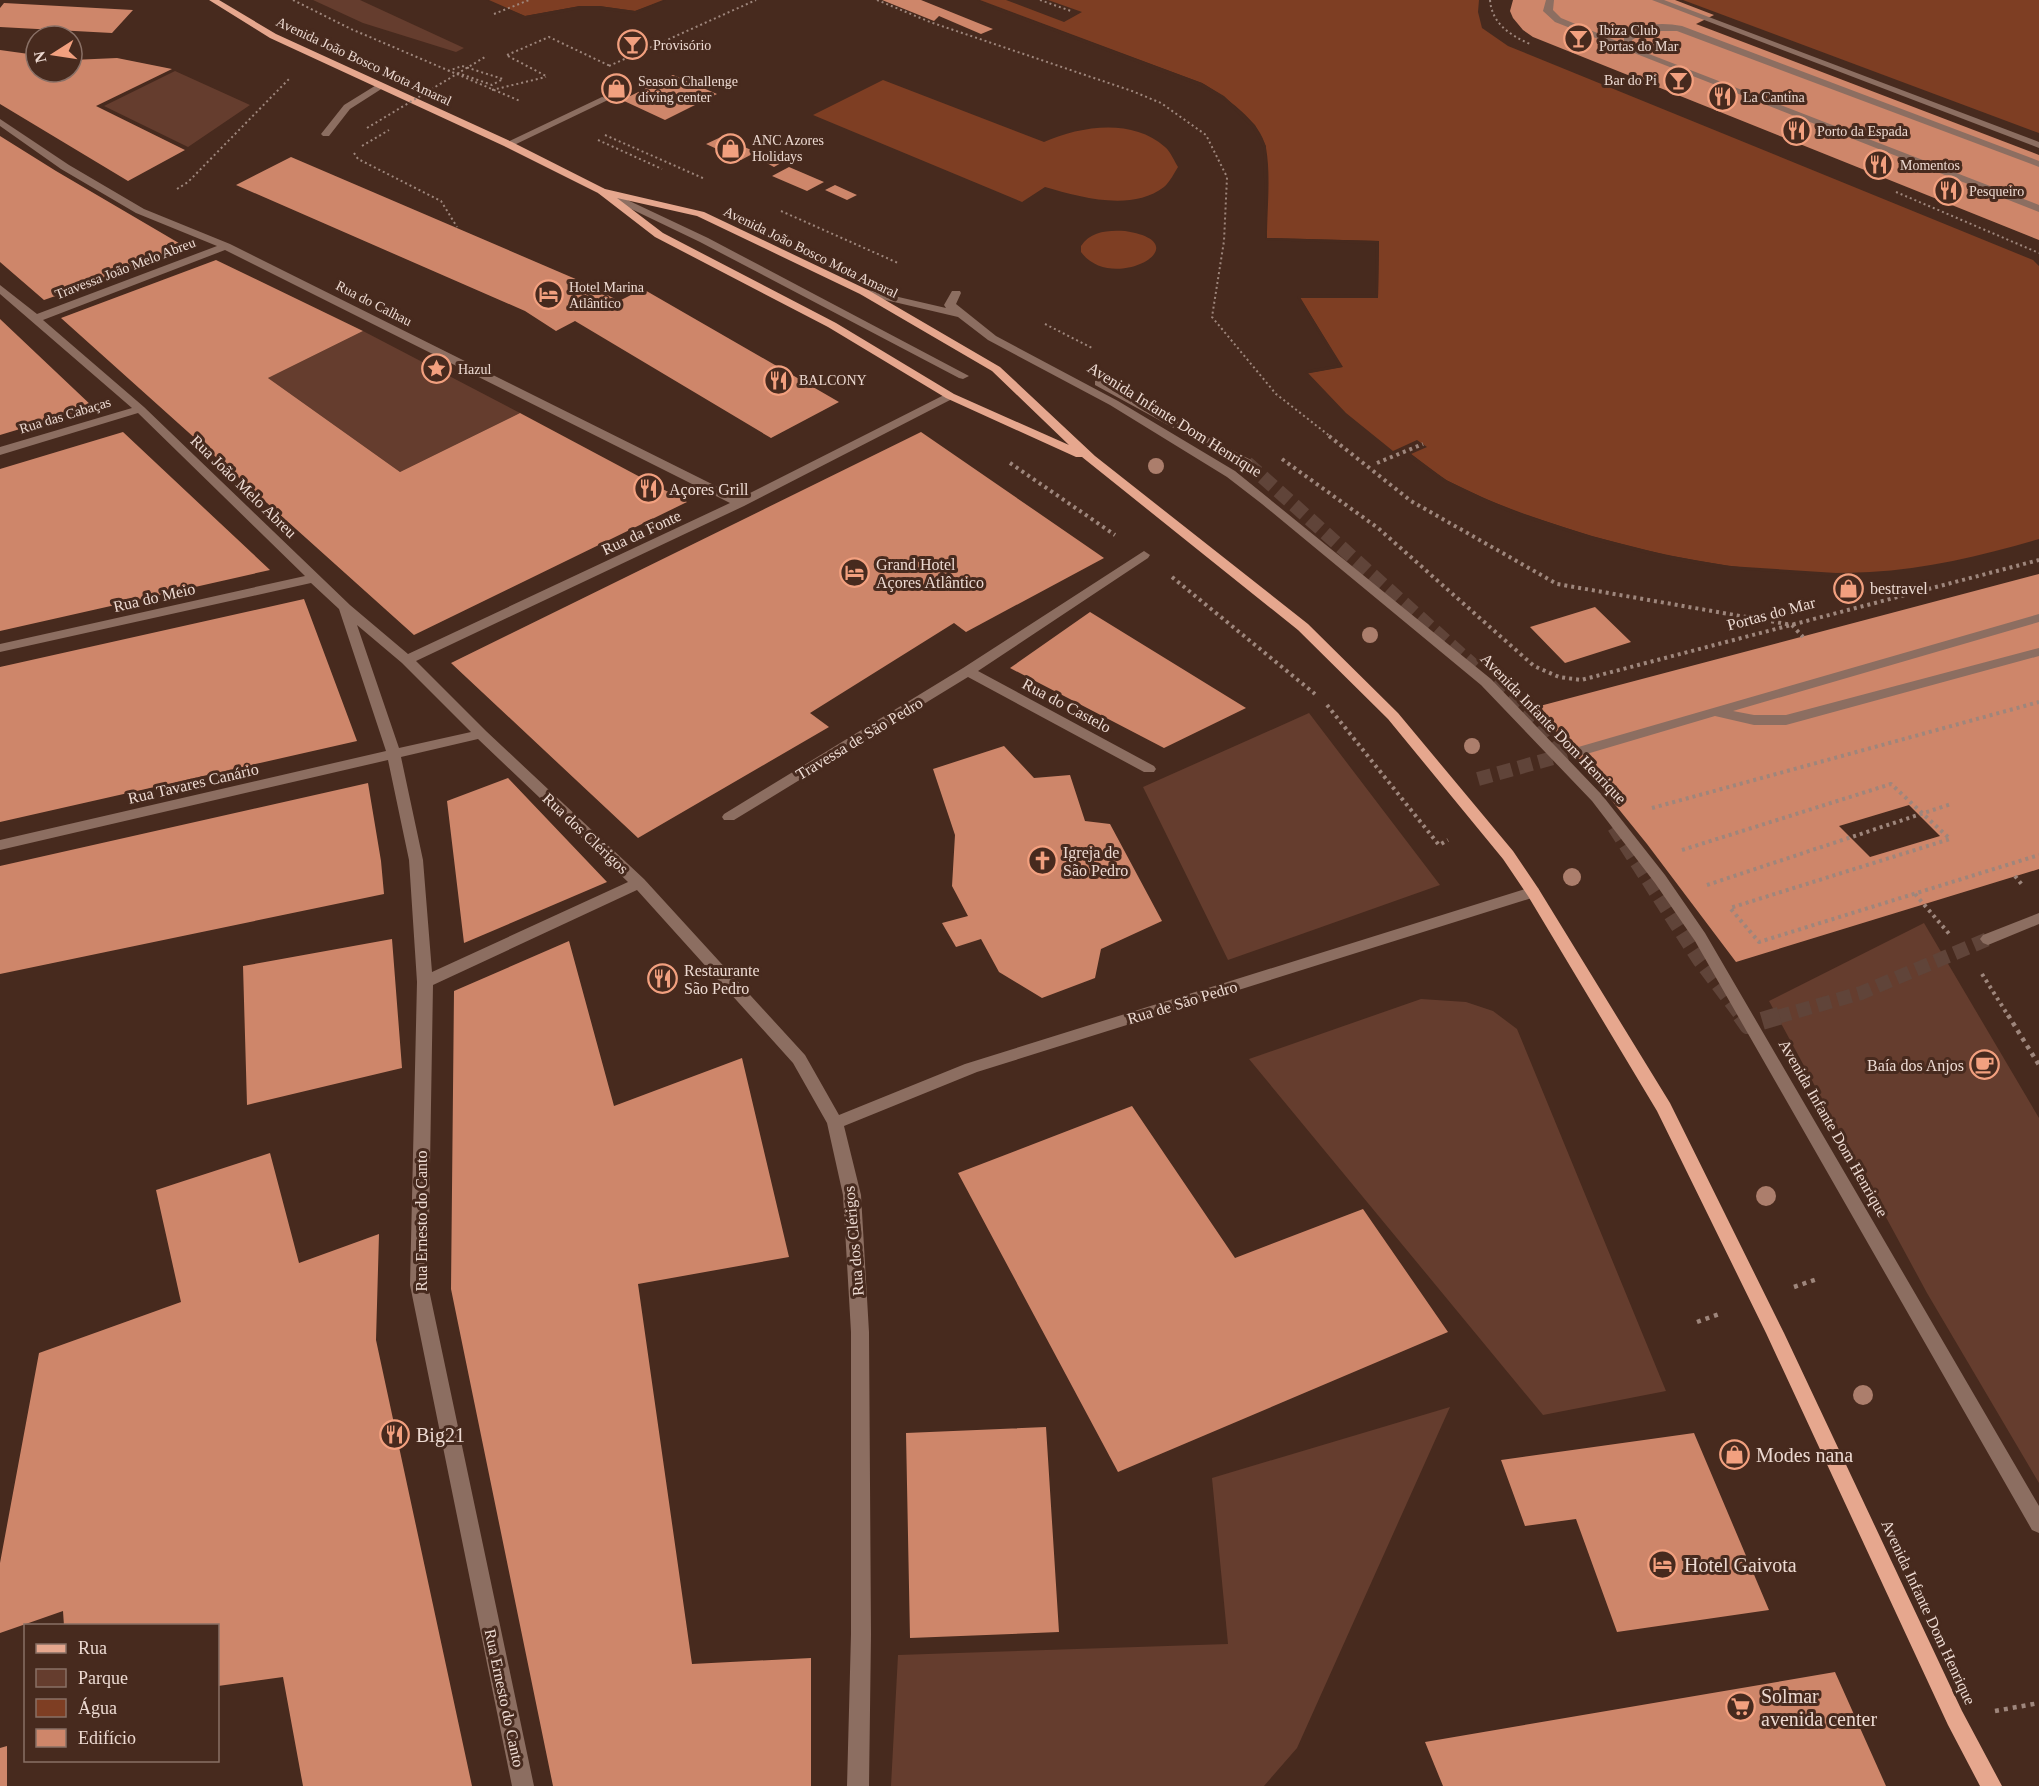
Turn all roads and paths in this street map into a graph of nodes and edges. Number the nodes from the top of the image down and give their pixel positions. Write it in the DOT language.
graph roads {
  1 [pos="213,0"];
  2 [pos="293,0"];
  3 [pos="529,0"];
  4 [pos="756,0"];
  5 [pos="877,0"];
  6 [pos="1040,0"];
  7 [pos="1550,0"];
  8 [pos="1656,0"];
  9 [pos="1071,11"];
  10 [pos="494,14"];
  11 [pos="1646,56"];
  12 [pos="485,57"];
  13 [pos="610,66"];
  14 [pos="601,70"];
  15 [pos="448,71"];
  16 [pos="458,72"];
  17 [pos="289,79"];
  18 [pos="381,86"];
  19 [pos="492,90"];
  20 [pos="605,99"];
  21 [pos="565,117"];
  22 [pos="0,122"];
  23 [pos="389,130"];
  24 [pos="326,134"];
  25 [pos="363,136"];
  26 [pos="508,144"];
  27 [pos="2039,145"];
  28 [pos="2039,164"];
  29 [pos="706,179"];
  30 [pos="602,191"];
  31 [pos="771,207"];
  32 [pos="2039,209"];
  33 [pos="141,211"];
  34 [pos="457,227"];
  35 [pos="226,246"];
  36 [pos="0,288"];
  37 [pos="864,292"];
  38 [pos="956,293"];
  39 [pos="962,314"];
  40 [pos="35,319"];
  41 [pos="996,369"];
  42 [pos="963,376"];
  43 [pos="950,396"];
  44 [pos="140,408"];
  45 [pos="1423,444"];
  46 [pos="0,451"];
  47 [pos="1091,459"];
  48 [pos="1006,461"];
  49 [pos="1247,463"];
  50 [pos="1377,463"];
  51 [pos="740,503"];
  52 [pos="1143,555"];
  53 [pos="2039,560"];
  54 [pos="315,578"];
  55 [pos="345,608"];
  56 [pos="2039,618"];
  57 [pos="1792,625"];
  58 [pos="1803,637"];
  59 [pos="0,648"];
  60 [pos="2039,652"];
  61 [pos="407,660"];
  62 [pos="968,671"];
  63 [pos="1581,680"];
  64 [pos="2039,702"];
  65 [pos="1713,711"];
  66 [pos="481,735"];
  67 [pos="1573,753"];
  68 [pos="394,755"];
  69 [pos="1149,769"];
  70 [pos="1951,804"];
  71 [pos="1643,811"];
  72 [pos="729,817"];
  73 [pos="0,845"];
  74 [pos="1439,845"];
  75 [pos="1678,852"];
  76 [pos="2039,855"];
  77 [pos="639,883"];
  78 [pos="1533,892"];
  79 [pos="1672,896"];
  80 [pos="2039,918"];
  81 [pos="1988,939"];
  82 [pos="1981,973"];
  83 [pos="425,981"];
  84 [pos="2039,1065"];
  85 [pos="835,1123"];
  86 [pos="2039,1524"];
  87 [pos="523,1786"];
  88 [pos="858,1786"];
  89 [pos="1990,1786"];
  1 -- 18 [label="main road, Avenida João Bosco Mota Amaral"];
  2 -- 15 [label="path"];
  3 -- 10 [label="path"];
  4 -- 13 [label="path"];
  5 -- 57 [label="path"];
  6 -- 9 [label="path"];
  7 -- 11 [label="street"];
  8 -- 27 [label="street"];
  11 -- 28 [label="street"];
  11 -- 32 [label="street"];
  12 -- 16 [label="path, bridge"];
  13 -- 14 [label="path"];
  13 -- 19 [label="path"];
  15 -- 16 [label="path"];
  15 -- 19 [label="path"];
  16 -- 25 [label="path, bridge"];
  17 -- 33 [label="path"];
  18 -- 24 [label="street"];
  18 -- 26 [label="main road, Avenida João Bosco Mota Amaral"];
  19 -- 21 [label="path"];
  20 -- 21 [label="street"];
  21 -- 26 [label="street"];
  21 -- 29 [label="path"];
  22 -- 33 [label="street, Rua do Calhau"];
  23 -- 34 [label="path"];
  26 -- 30 [label="main road, Avenida João Bosco Mota Amaral"];
  30 -- 37 [label="main road, Avenida João Bosco Mota Amaral"];
  30 -- 42 [label="street"];
  30 -- 43 [label="main road, Avenida João Bosco Mota Amaral"];
  31 -- 38 [label="path"];
  33 -- 35 [label="street, Rua do Calhau"];
  35 -- 40 [label="street, Travessa João Melo Abreu"];
  35 -- 51 [label="street, Rua do Calhau"];
  36 -- 40 [label="street, Rua João Melo Abreu"];
  37 -- 39 [label="street"];
  37 -- 41 [label="main road, Avenida João Bosco Mota Amaral"];
  38 -- 39 [label="street"];
  39 -- 49 [label="street"];
  39 -- 79 [label="street, Avenida Infante Dom Henrique"];
  40 -- 44 [label="street, Rua João Melo Abreu"];
  41 -- 47 [label="main road, Avenida Infante Dom Henrique"];
  43 -- 47 [label="main road, Avenida Infante Dom Henrique"];
  43 -- 51 [label="street, Rua da Fonte"];
  44 -- 46 [label="street, Rua das Cabaças"];
  44 -- 54 [label="street, Rua João Melo Abreu"];
  45 -- 50 [label="path"];
  47 -- 78 [label="main road, Avenida Infante Dom Henrique"];
  48 -- 52 [label="path"];
  51 -- 61 [label="street, Rua da Fonte"];
  52 -- 62 [label="street, Travessa de São Pedro"];
  52 -- 74 [label="path"];
  53 -- 57 [label="path, Portas do Mar"];
  54 -- 55 [label="street, Rua João Melo Abreu"];
  54 -- 59 [label="street, Rua do Meio"];
  55 -- 61 [label="street, Rua dos Clérigos"];
  55 -- 68 [label="street, Rua João Melo Abreu"];
  56 -- 65 [label="street"];
  57 -- 58 [label="path"];
  57 -- 63 [label="path, Portas do Mar"];
  60 -- 65 [label="street"];
  61 -- 66 [label="street, Rua dos Clérigos"];
  62 -- 69 [label="street, Rua do Castelo"];
  62 -- 72 [label="street, Travessa de São Pedro"];
  64 -- 71 [label="path"];
  65 -- 67 [label="street"];
  66 -- 68 [label="street, Rua Tavares Canário"];
  66 -- 77 [label="street, Rua dos Clérigos"];
  68 -- 73 [label="street, Rua Tavares Canário"];
  68 -- 83 [label="street, Rua Ernesto do Canto"];
  70 -- 79 [label="path"];
  75 -- 76 [label="path"];
  77 -- 83 [label="street"];
  77 -- 85 [label="street, Rua dos Clérigos"];
  78 -- 85 [label="street, Rua de São Pedro"];
  78 -- 89 [label="main road, Avenida Infante Dom Henrique"];
  79 -- 86 [label="street, Avenida Infante Dom Henrique"];
  80 -- 81 [label="street"];
  82 -- 84 [label="path"];
  83 -- 87 [label="street, Rua Ernesto do Canto"];
  85 -- 88 [label="street, Rua dos Clérigos"];
}
